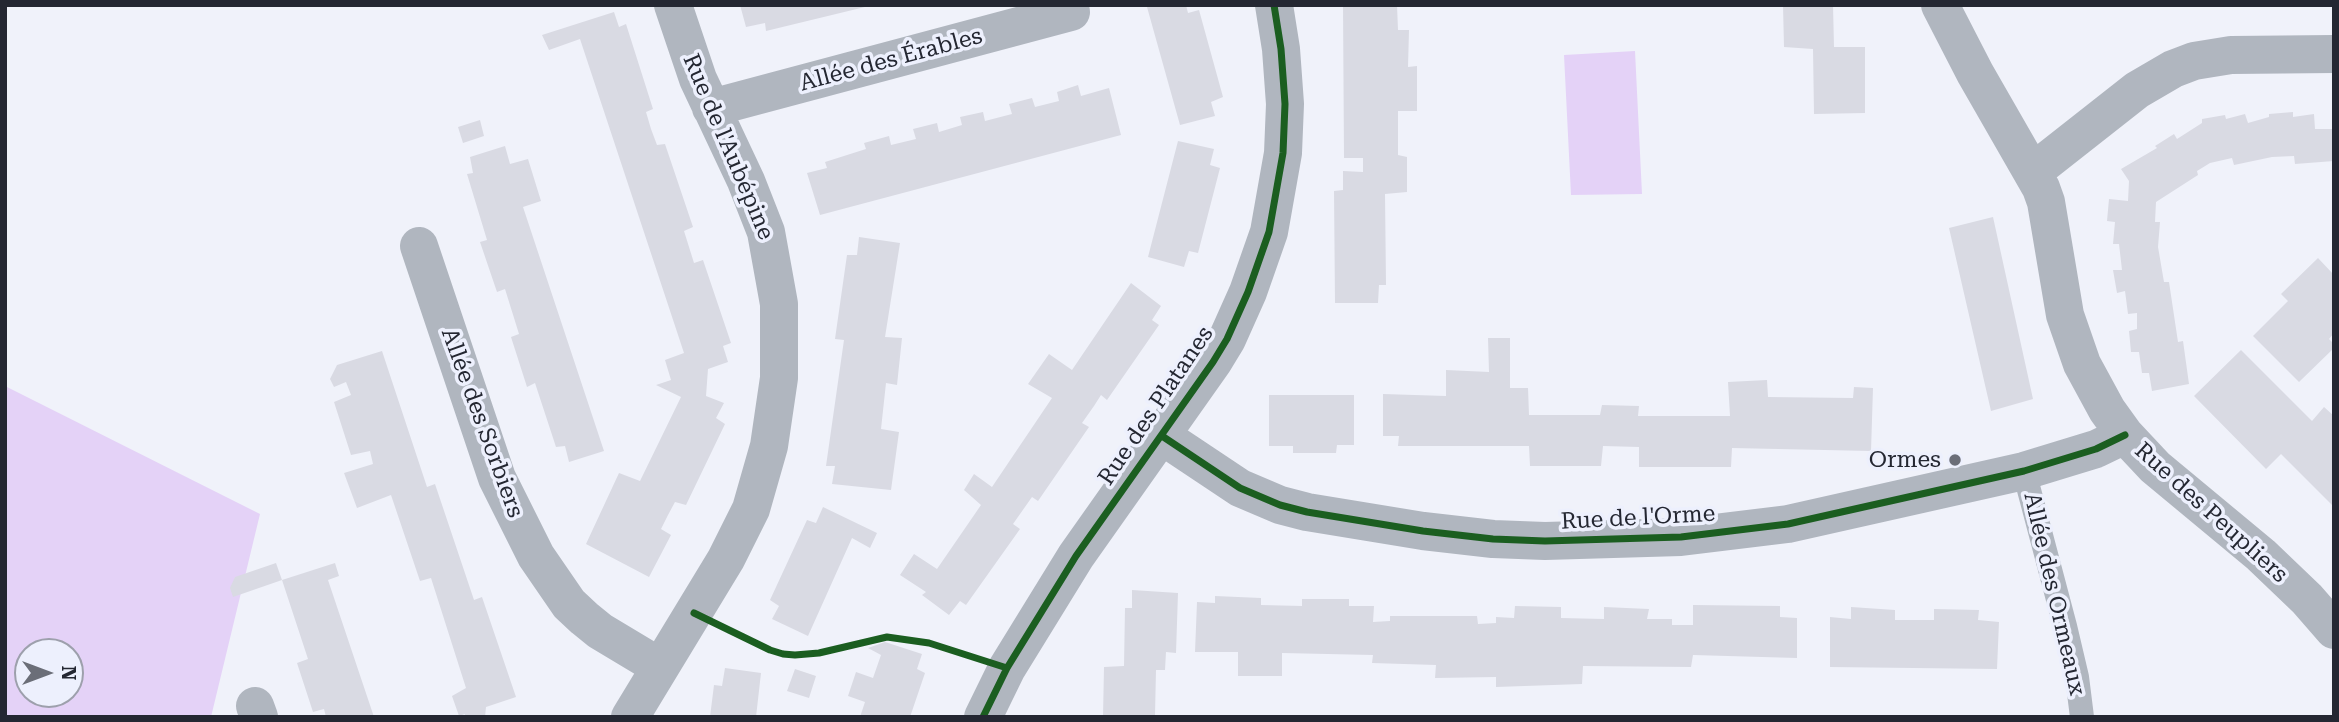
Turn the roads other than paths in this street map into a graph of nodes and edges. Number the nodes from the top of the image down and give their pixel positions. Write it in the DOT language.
graph roads {
  1 [pos="673,5"];
  2 [pos="1274,5"];
  3 [pos="1940,5"];
  4 [pos="1071,12"];
  5 [pos="2334,54"];
  6 [pos="710,108"];
  7 [pos="2034,172"];
  8 [pos="419,246"];
  9 [pos="2125,435"];
  10 [pos="1162,436"];
  11 [pos="2024,471"];
  12 [pos="2334,630"];
  13 [pos="660,667"];
  14 [pos="630,717"];
  15 [pos="983,717"];
  16 [pos="2082,717"];
  1 -- 6 [label="street, Rue de l'Aubépine"];
  2 -- 10 [label="street, Rue des Platanes"];
  3 -- 7 [label="street, Rue des Peupliers"];
  4 -- 6 [label="street, Allée des Érables"];
  5 -- 7 [label="street"];
  6 -- 13 [label="street, Rue de l'Aubépine"];
  7 -- 9 [label="street, Rue des Peupliers"];
  8 -- 13 [label="street, Allée des Sorbiers"];
  9 -- 11 [label="street, Rue de l'Orme"];
  9 -- 12 [label="street, Rue des Peupliers"];
  10 -- 11 [label="street, Rue de l'Orme"];
  10 -- 15 [label="street, Rue des Platanes"];
  11 -- 16 [label="lane, Allée des Ormeaux"];
  13 -- 14 [label="street, Rue de l'Aubépine"];
}
